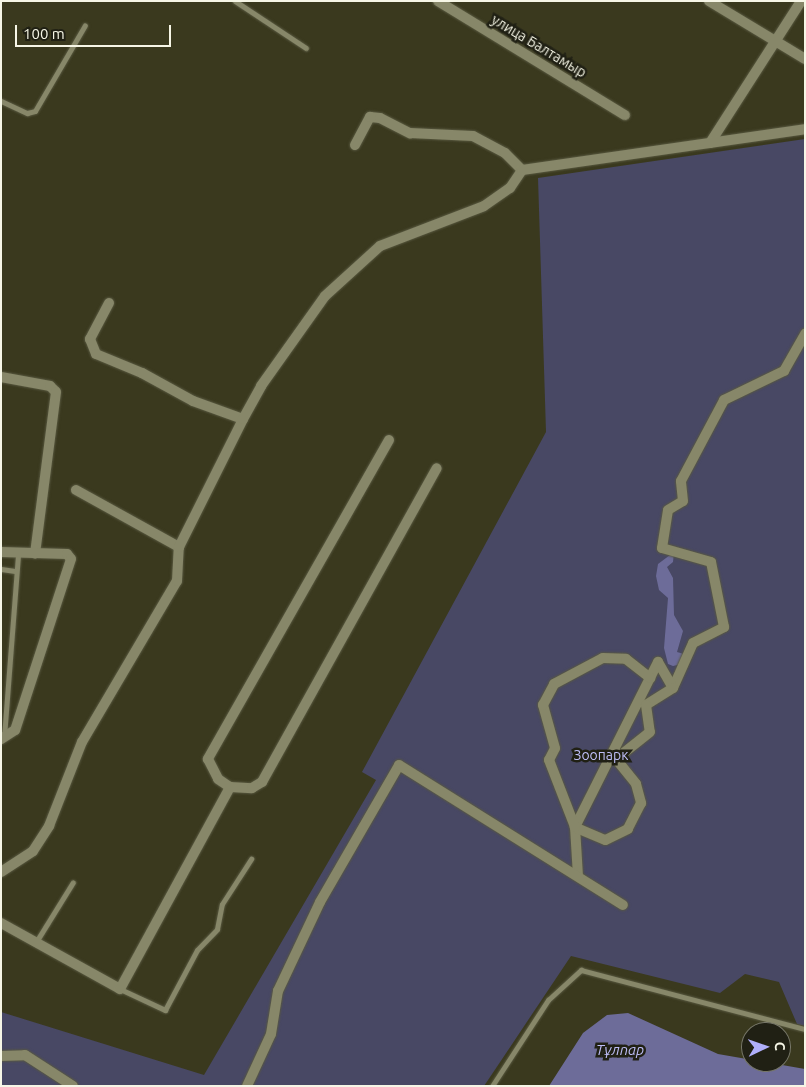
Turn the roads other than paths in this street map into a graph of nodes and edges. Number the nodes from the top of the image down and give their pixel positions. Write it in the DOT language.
graph roads {
  1 [pos="235,1"];
  2 [pos="438,1"];
  3 [pos="709,1"];
  4 [pos="801,1"];
  5 [pos="85,25"];
  6 [pos="775,41"];
  7 [pos="306,48"];
  8 [pos="805,59"];
  9 [pos="1,100"];
  10 [pos="626,115"];
  11 [pos="805,129"];
  12 [pos="710,143"];
  13 [pos="355,145"];
  14 [pos="522,170"];
  15 [pos="109,303"];
  16 [pos="805,334"];
  17 [pos="1,377"];
  18 [pos="243,419"];
  19 [pos="389,440"];
  20 [pos="437,468"];
  21 [pos="76,490"];
  22 [pos="179,547"];
  23 [pos="1,552"];
  24 [pos="18,553"];
  25 [pos="35,554"];
  26 [pos="1,569"];
  27 [pos="15,571"];
  28 [pos="650,678"];
  29 [pos="672,688"];
  30 [pos="3,739"];
  31 [pos="230,787"];
  32 [pos="575,827"];
  33 [pos="251,859"];
  34 [pos="1,872"];
  35 [pos="578,876"];
  36 [pos="73,882"];
  37 [pos="623,905"];
  38 [pos="1,923"];
  39 [pos="36,942"];
  40 [pos="120,989"];
  41 [pos="805,1028"];
  42 [pos="1,1056"];
  43 [pos="73,1086"];
  44 [pos="247,1086"];
  45 [pos="492,1086"];
  1 -- 7 [label="lane"];
  2 -- 10 [label="street, улица Балтамыр"];
  3 -- 6 [label="street"];
  4 -- 6 [label="street"];
  5 -- 9 [label="lane"];
  6 -- 8 [label="street"];
  6 -- 12 [label="street"];
  11 -- 12 [label="street"];
  12 -- 14 [label="street"];
  13 -- 14 [label="street"];
  14 -- 18 [label="street"];
  15 -- 18 [label="street"];
  16 -- 29 [label="street"];
  17 -- 25 [label="street"];
  18 -- 22 [label="street"];
  19 -- 31 [label="street"];
  20 -- 31 [label="street"];
  21 -- 22 [label="street"];
  22 -- 34 [label="street"];
  23 -- 24 [label="street"];
  24 -- 25 [label="street"];
  24 -- 27 [label="lane"];
  25 -- 30 [label="street"];
  26 -- 27 [label="lane"];
  27 -- 30 [label="lane"];
  28 -- 29 [label="street"];
  28 -- 32 [label="street"];
  28 -- 32 [label="street"];
  29 -- 32 [label="street"];
  31 -- 40 [label="street"];
  32 -- 35 [label="street"];
  33 -- 40 [label="lane"];
  35 -- 37 [label="street"];
  35 -- 44 [label="street"];
  36 -- 39 [label="lane"];
  38 -- 39 [label="street"];
  39 -- 40 [label="street"];
  41 -- 45 [label="lane"];
  42 -- 43 [label="street"];
}
